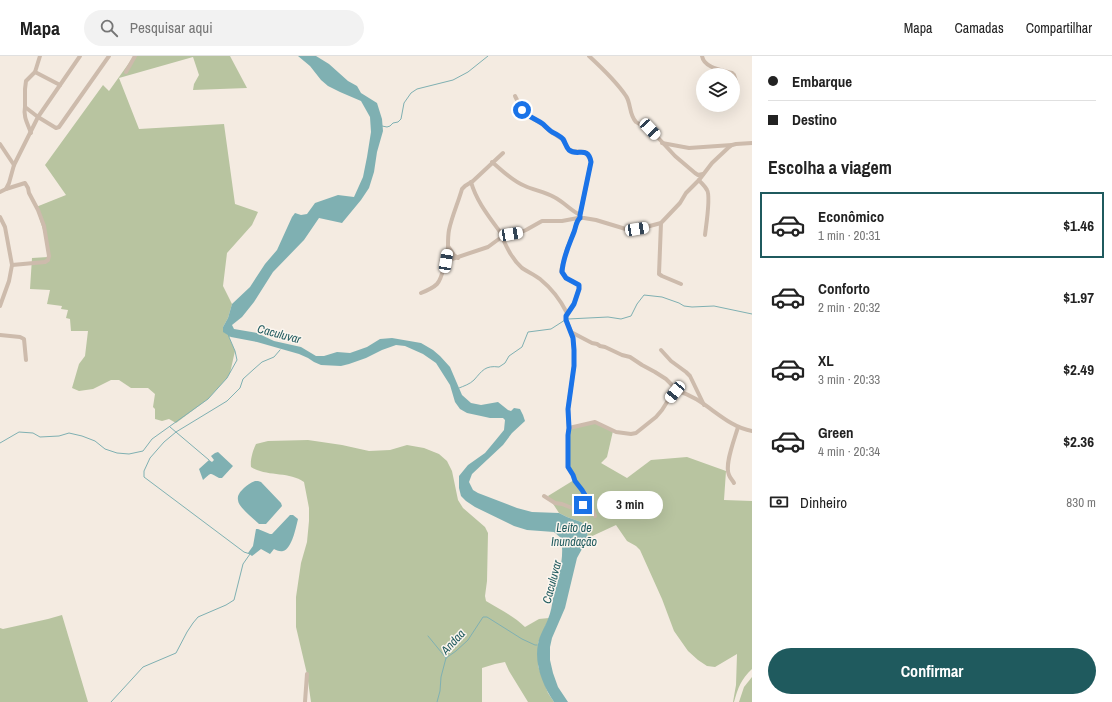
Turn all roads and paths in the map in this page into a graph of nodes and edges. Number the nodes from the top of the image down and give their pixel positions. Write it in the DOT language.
graph roads {
  1 [pos="40,56"];
  2 [pos="80,56"];
  3 [pos="109,56"];
  4 [pos="135,56"];
  5 [pos="589,56"];
  6 [pos="702,56"];
  7 [pos="716,68"];
  8 [pos="35,72"];
  9 [pos="126,72"];
  10 [pos="60,85"];
  11 [pos="515,96"];
  12 [pos="26,107"];
  13 [pos="38,117"];
  14 [pos="31,132"];
  15 [pos="662,143"];
  16 [pos="752,143"];
  17 [pos="0,144"];
  18 [pos="732,145"];
  19 [pos="503,153"];
  20 [pos="0,154"];
  21 [pos="7,154"];
  22 [pos="492,162"];
  23 [pos="14,165"];
  24 [pos="703,174"];
  25 [pos="699,180"];
  26 [pos="471,182"];
  27 [pos="6,189"];
  28 [pos="0,192"];
  29 [pos="0,217"];
  30 [pos="579,217"];
  31 [pos="661,223"];
  32 [pos="705,235"];
  33 [pos="503,236"];
  34 [pos="448,246"];
  35 [pos="458,258"];
  36 [pos="446,261"];
  37 [pos="12,265"];
  38 [pos="681,284"];
  39 [pos="421,294"];
  40 [pos="0,306"];
  41 [pos="567,313"];
  42 [pos="571,332"];
  43 [pos="0,335"];
  44 [pos="661,350"];
  45 [pos="26,360"];
  46 [pos="678,391"];
  47 [pos="705,405"];
  48 [pos="738,427"];
  49 [pos="569,428"];
  50 [pos="752,431"];
  51 [pos="734,483"];
  52 [pos="544,496"];
  53 [pos="588,500"];
  54 [pos="595,516"];
  55 [pos="306,674"];
  56 [pos="305,702"];
  1 -- 8 [label="street"];
  2 -- 10 [label="street"];
  3 -- 13 [label="street"];
  4 -- 9 [label="street"];
  5 -- 15 [label="street"];
  6 -- 7 [label="street"];
  8 -- 10 [label="street"];
  8 -- 12 [label="street"];
  10 -- 13 [label="street"];
  11 -- 30 [label="street"];
  12 -- 13 [label="street"];
  12 -- 14 [label="street"];
  13 -- 14 [label="street"];
  14 -- 23 [label="street"];
  15 -- 18 [label="street"];
  15 -- 24 [label="street"];
  16 -- 18 [label="street"];
  17 -- 21 [label="street"];
  18 -- 24 [label="street"];
  19 -- 22 [label="street"];
  20 -- 21 [label="street"];
  21 -- 23 [label="street"];
  22 -- 26 [label="street"];
  22 -- 30 [label="street"];
  23 -- 27 [label="street"];
  24 -- 25 [label="street"];
  25 -- 31 [label="street"];
  25 -- 32 [label="street"];
  26 -- 33 [label="street"];
  26 -- 34 [label="street"];
  27 -- 28 [label="street"];
  27 -- 37 [label="street"];
  29 -- 37 [label="street"];
  30 -- 31 [label="street"];
  30 -- 33 [label="street"];
  30 -- 41 [label="street"];
  31 -- 38 [label="street"];
  33 -- 35 [label="street"];
  33 -- 41 [label="street"];
  34 -- 35 [label="street"];
  34 -- 36 [label="street"];
  35 -- 36 [label="street"];
  36 -- 39 [label="street"];
  37 -- 40 [label="street"];
  41 -- 42 [label="street"];
  42 -- 46 [label="street"];
  42 -- 49 [label="street"];
  43 -- 45 [label="street"];
  44 -- 47 [label="street"];
  46 -- 47 [label="street"];
  46 -- 49 [label="street"];
  47 -- 48 [label="street"];
  48 -- 50 [label="street"];
  48 -- 51 [label="street"];
  49 -- 53 [label="street"];
  52 -- 53 [label="street"];
  53 -- 54 [label="street"];
  55 -- 56 [label="street"];
}
